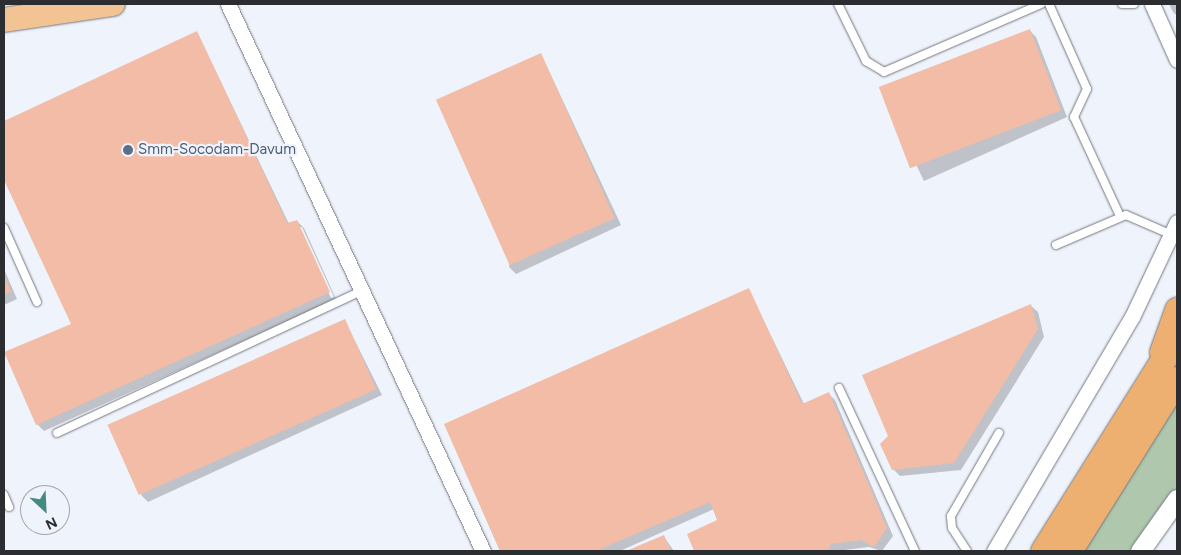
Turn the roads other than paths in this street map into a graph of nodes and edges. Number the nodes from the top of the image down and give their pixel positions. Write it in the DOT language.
graph roads {
  1 [pos="114,4"];
  2 [pos="228,4"];
  3 [pos="838,4"];
  4 [pos="1041,4"];
  5 [pos="1049,4"];
  6 [pos="1122,4"];
  7 [pos="1134,4"];
  8 [pos="1152,4"];
  9 [pos="4,20"];
  10 [pos="1177,60"];
  11 [pos="1120,216"];
  12 [pos="4,228"];
  13 [pos="1175,228"];
  14 [pos="1056,245"];
  15 [pos="363,290"];
  16 [pos="37,302"];
  17 [pos="1177,310"];
  18 [pos="1177,337"];
  19 [pos="1169,382"];
  20 [pos="839,388"];
  21 [pos="57,433"];
  22 [pos="998,433"];
  23 [pos="4,495"];
  24 [pos="1177,499"];
  25 [pos="9,507"];
  26 [pos="1150,548"];
  27 [pos="483,551"];
  28 [pos="915,551"];
  29 [pos="967,551"];
  30 [pos="994,551"];
  31 [pos="1043,551"];
  32 [pos="1069,551"];
  1 -- 9 [label="main road"];
  2 -- 15 [label="street"];
  3 -- 4 [label="lane"];
  5 -- 11 [label="lane"];
  6 -- 7 [label="lane"];
  8 -- 10 [label="street"];
  11 -- 13 [label="lane"];
  11 -- 14 [label="lane"];
  12 -- 16 [label="lane"];
  13 -- 30 [label="street"];
  15 -- 21 [label="lane"];
  15 -- 27 [label="street"];
  17 -- 19 [label="highway"];
  18 -- 19 [label="highway"];
  19 -- 31 [label="highway"];
  19 -- 32 [label="highway"];
  20 -- 28 [label="lane"];
  22 -- 29 [label="lane"];
  23 -- 25 [label="lane"];
  24 -- 26 [label="street"];
}
